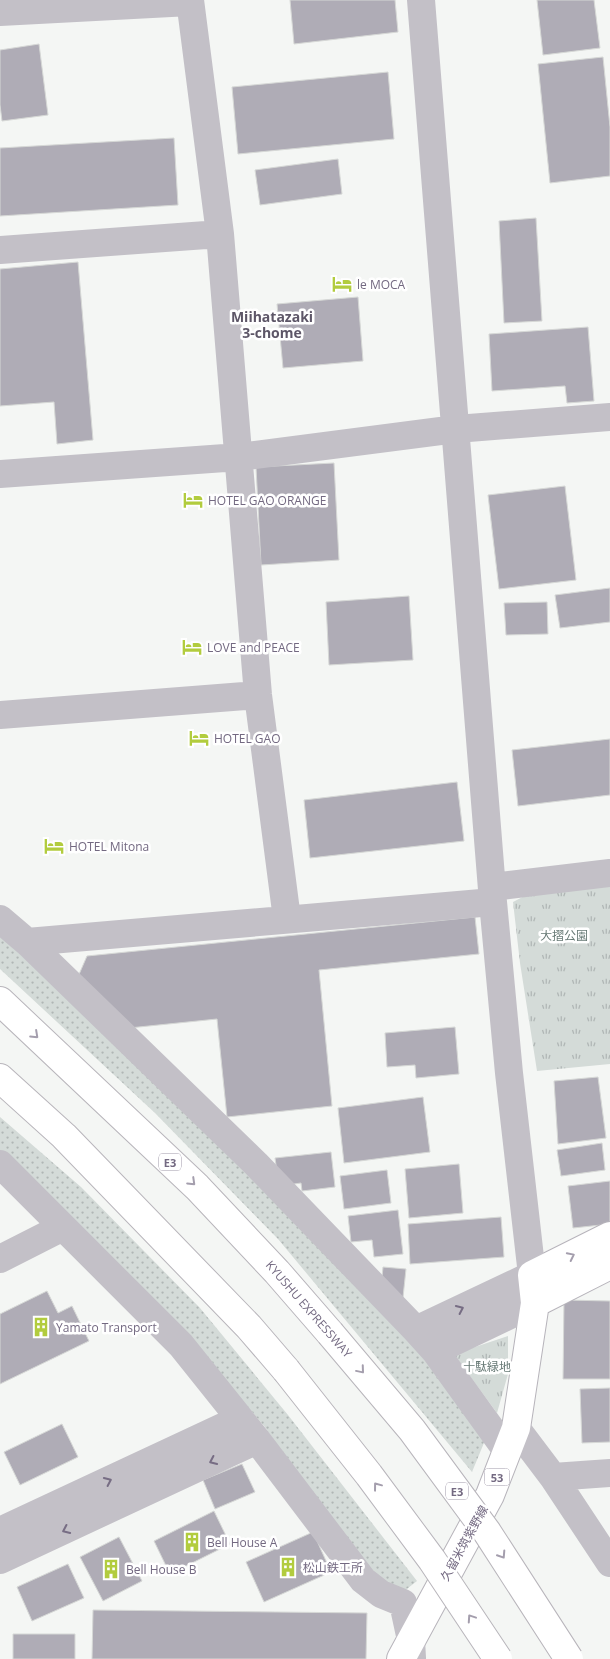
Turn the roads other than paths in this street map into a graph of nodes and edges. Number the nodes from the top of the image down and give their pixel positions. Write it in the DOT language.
graph roads {
  1 [pos="421,0"];
  2 [pos="190,1"];
  3 [pos="0,12"];
  4 [pos="220,234"];
  5 [pos="0,250"];
  6 [pos="610,417"];
  7 [pos="456,429"];
  8 [pos="239,457"];
  9 [pos="0,474"];
  10 [pos="258,695"];
  11 [pos="0,716"];
  12 [pos="610,873"];
  13 [pos="493,894"];
  14 [pos="0,920"];
  15 [pos="287,920"];
  16 [pos="27,942"];
  17 [pos="0,1001"];
  18 [pos="0,1078"];
  19 [pos="0,1101"];
  20 [pos="0,1164"];
  21 [pos="63,1227"];
  22 [pos="610,1236"];
  23 [pos="0,1258"];
  24 [pos="610,1265"];
  25 [pos="532,1275"];
  26 [pos="535,1303"];
  27 [pos="249,1327"];
  28 [pos="416,1330"];
  29 [pos="435,1351"];
  30 [pos="240,1420"];
  31 [pos="512,1439"];
  32 [pos="257,1440"];
  33 [pos="610,1473"];
  34 [pos="553,1477"];
  35 [pos="0,1531"];
  36 [pos="0,1560"];
  37 [pos="610,1563"];
  38 [pos="408,1653"];
  39 [pos="498,1659"];
  40 [pos="569,1659"];
  1 -- 7 [label="street"];
  2 -- 3 [label="street"];
  2 -- 4 [label="street"];
  4 -- 5 [label="street"];
  4 -- 8 [label="street"];
  6 -- 7 [label="street"];
  7 -- 8 [label="street"];
  7 -- 13 [label="street"];
  8 -- 9 [label="street"];
  8 -- 10 [label="street"];
  10 -- 11 [label="street"];
  10 -- 15 [label="street"];
  12 -- 13 [label="street"];
  13 -- 15 [label="street"];
  13 -- 25 [label="street"];
  14 -- 16 [label="street"];
  15 -- 16 [label="street"];
  16 -- 28 [label="street"];
  17 -- 40 [label="main road, KYUSHU EXPRESSWAY / E3, one-way, bridge"];
  18 -- 27 [label="main road"];
  19 -- 27 [label="main road"];
  20 -- 21 [label="street"];
  21 -- 23 [label="street"];
  21 -- 30 [label="street"];
  25 -- 22 [label="main road, one-way"];
  24 -- 26 [label="main road"];
  25 -- 26 [label="main road, 久留米筑紫野線 / 53"];
  28 -- 25 [label="street, one-way"];
  26 -- 29 [label="street"];
  26 -- 31 [label="main road, 久留米筑紫野線 / 53"];
  39 -- 27 [label="main road, one-way, bridge"];
  28 -- 29 [label="street"];
  29 -- 31 [label="street"];
  30 -- 32 [label="street"];
  35 -- 30 [label="street, one-way"];
  31 -- 34 [label="street"];
  31 -- 38 [label="main road, 久留米筑紫野線 / 53"];
  32 -- 36 [label="street, one-way"];
  32 -- 38 [label="street"];
  33 -- 34 [label="street"];
  34 -- 37 [label="street"];
}
